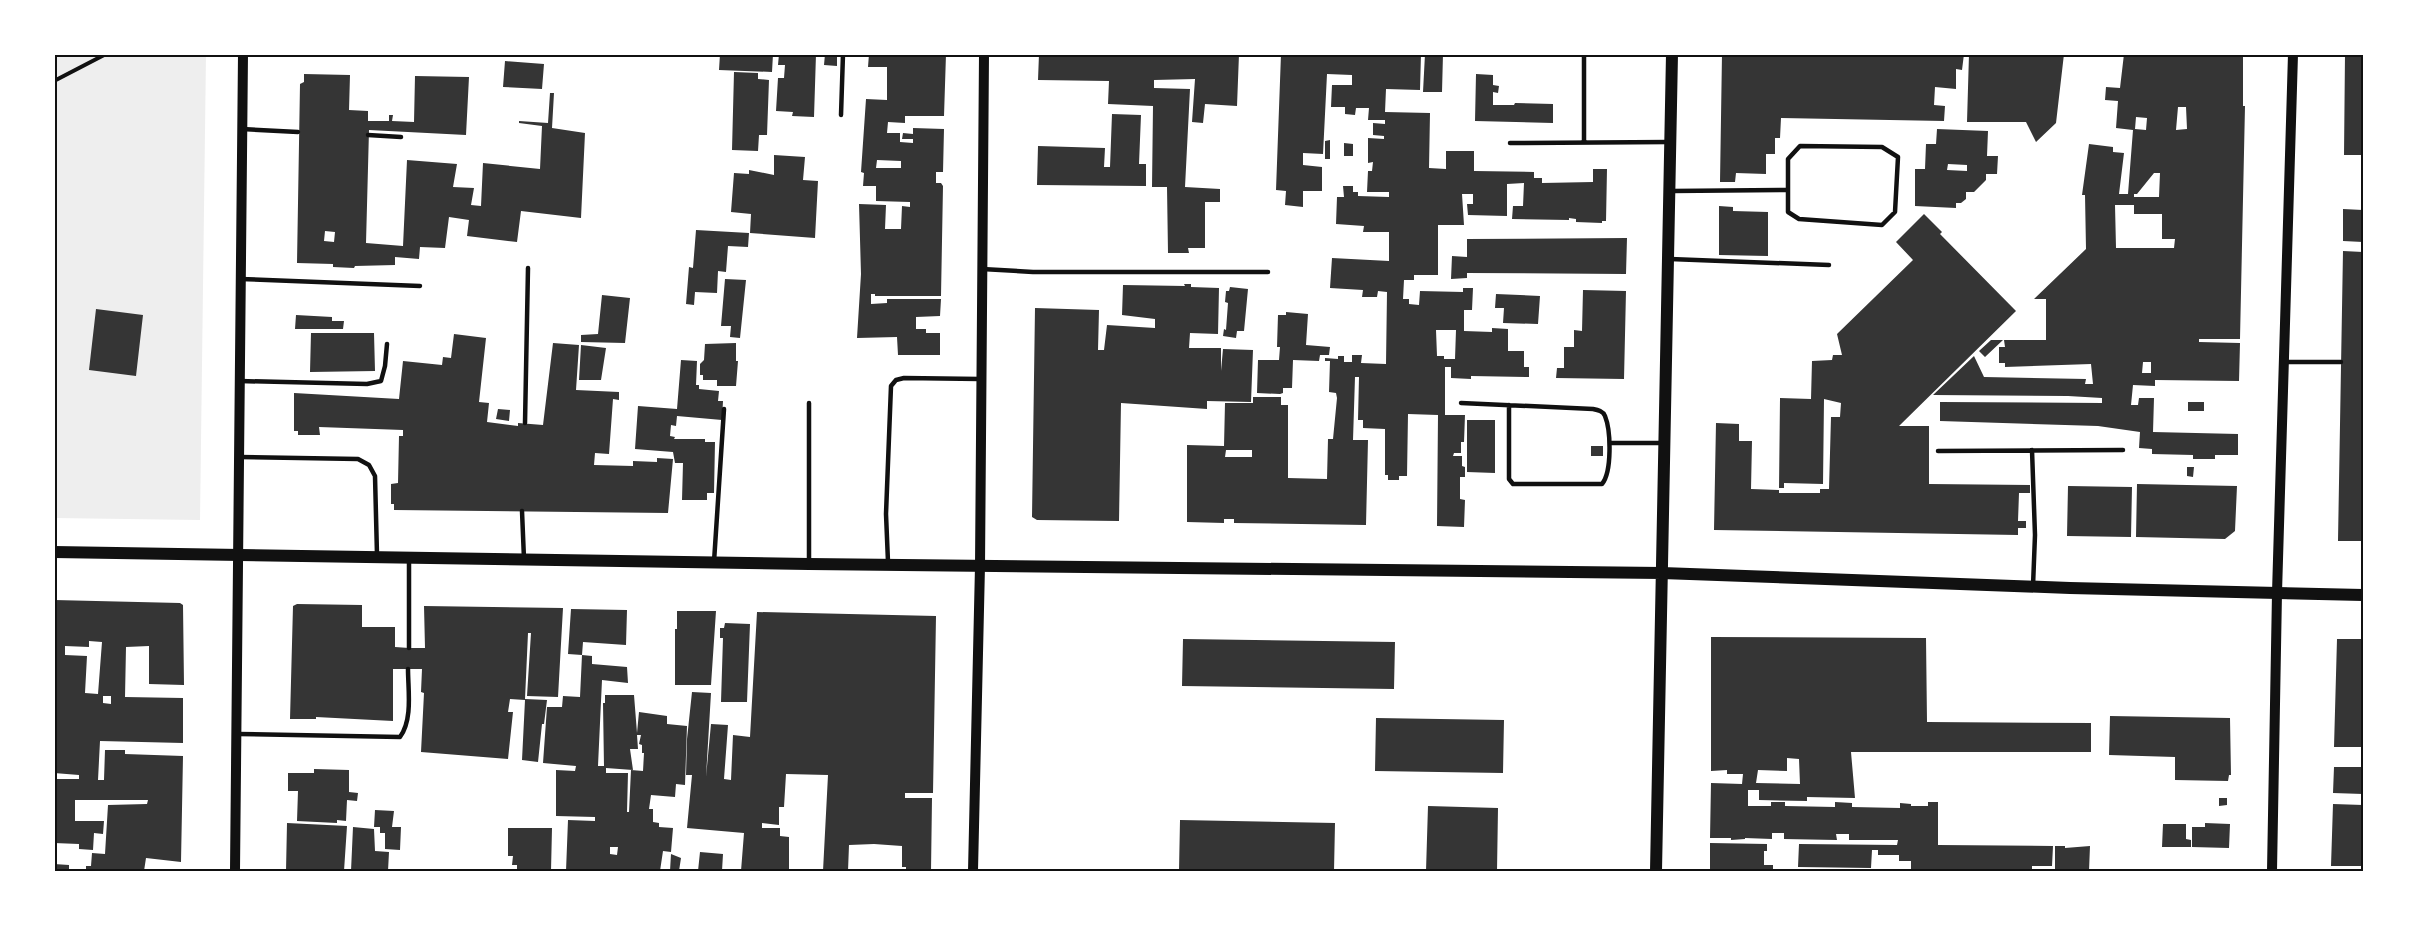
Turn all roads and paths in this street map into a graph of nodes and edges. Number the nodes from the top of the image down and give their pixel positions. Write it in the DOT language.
graph roads {
  1 [pos="106,54"];
  2 [pos="243,54"];
  3 [pos="843,54"];
  4 [pos="984,54"];
  5 [pos="1584,54"];
  6 [pos="1671,54"];
  7 [pos="2293,54"];
  8 [pos="54,81"];
  9 [pos="841,115"];
  10 [pos="242,129"];
  11 [pos="298,132"];
  12 [pos="368,135"];
  13 [pos="401,136"];
  14 [pos="1510,142"];
  15 [pos="1584,142"];
  16 [pos="1670,142"];
  17 [pos="1786,190"];
  18 [pos="1669,191"];
  19 [pos="1668,259"];
  20 [pos="1829,265"];
  21 [pos="528,268"];
  22 [pos="982,269"];
  23 [pos="1268,272"];
  24 [pos="240,279"];
  25 [pos="420,286"];
  26 [pos="387,344"];
  27 [pos="2283,362"];
  28 [pos="2341,362"];
  29 [pos="981,379"];
  30 [pos="240,381"];
  31 [pos="1461,403"];
  32 [pos="809,404"];
  33 [pos="1509,405"];
  34 [pos="724,409"];
  35 [pos="525,423"];
  36 [pos="1610,443"];
  37 [pos="1664,443"];
  38 [pos="2032,450"];
  39 [pos="2123,450"];
  40 [pos="1938,451"];
  41 [pos="239,457"];
  42 [pos="522,511"];
  43 [pos="54,552"];
  44 [pos="239,556"];
  45 [pos="377,558"];
  46 [pos="409,558"];
  47 [pos="524,560"];
  48 [pos="714,562"];
  49 [pos="809,564"];
  50 [pos="888,565"];
  51 [pos="980,566"];
  52 [pos="1662,573"];
  53 [pos="2033,587"];
  54 [pos="2277,593"];
  55 [pos="2363,595"];
  56 [pos="409,648"];
  57 [pos="408,669"];
  58 [pos="235,734"];
  59 [pos="235,871"];
  60 [pos="973,871"];
  61 [pos="1656,871"];
  62 [pos="2272,871"];
  1 -- 8 [label="path"];
  2 -- 10 [label="street"];
  3 -- 9 [label="lane"];
  4 -- 22 [label="street"];
  5 -- 15 [label="lane"];
  6 -- 16 [label="main road"];
  7 -- 27 [label="street"];
  10 -- 11 [label="lane"];
  10 -- 24 [label="street"];
  12 -- 13 [label="lane"];
  14 -- 15 [label="lane"];
  15 -- 16 [label="lane"];
  16 -- 18 [label="main road"];
  17 -- 17 [label="lane"];
  17 -- 18 [label="lane"];
  18 -- 19 [label="main road"];
  19 -- 20 [label="lane"];
  19 -- 37 [label="main road"];
  21 -- 35 [label="lane"];
  22 -- 23 [label="lane"];
  22 -- 29 [label="street"];
  24 -- 25 [label="lane"];
  24 -- 30 [label="street"];
  26 -- 30 [label="lane"];
  27 -- 28 [label="lane"];
  27 -- 54 [label="street"];
  29 -- 50 [label="lane"];
  29 -- 51 [label="street"];
  30 -- 41 [label="street"];
  31 -- 33 [label="lane"];
  32 -- 49 [label="lane"];
  33 -- 36 [label="lane"];
  33 -- 36 [label="lane"];
  34 -- 48 [label="lane"];
  36 -- 37 [label="lane"];
  37 -- 52 [label="main road"];
  38 -- 39 [label="lane"];
  38 -- 40 [label="lane"];
  38 -- 53 [label="lane"];
  41 -- 44 [label="street"];
  41 -- 45 [label="lane"];
  42 -- 47 [label="lane"];
  43 -- 44 [label="main road"];
  44 -- 45 [label="main road"];
  44 -- 58 [label="street"];
  45 -- 46 [label="main road"];
  46 -- 47 [label="main road"];
  46 -- 56 [label="lane"];
  47 -- 48 [label="main road"];
  48 -- 49 [label="main road"];
  49 -- 50 [label="main road"];
  50 -- 51 [label="main road"];
  51 -- 52 [label="main road"];
  51 -- 60 [label="street"];
  52 -- 53 [label="main road"];
  52 -- 61 [label="main road"];
  53 -- 54 [label="main road"];
  54 -- 55 [label="main road"];
  54 -- 62 [label="street"];
  57 -- 58 [label="lane"];
  58 -- 59 [label="street"];
}
